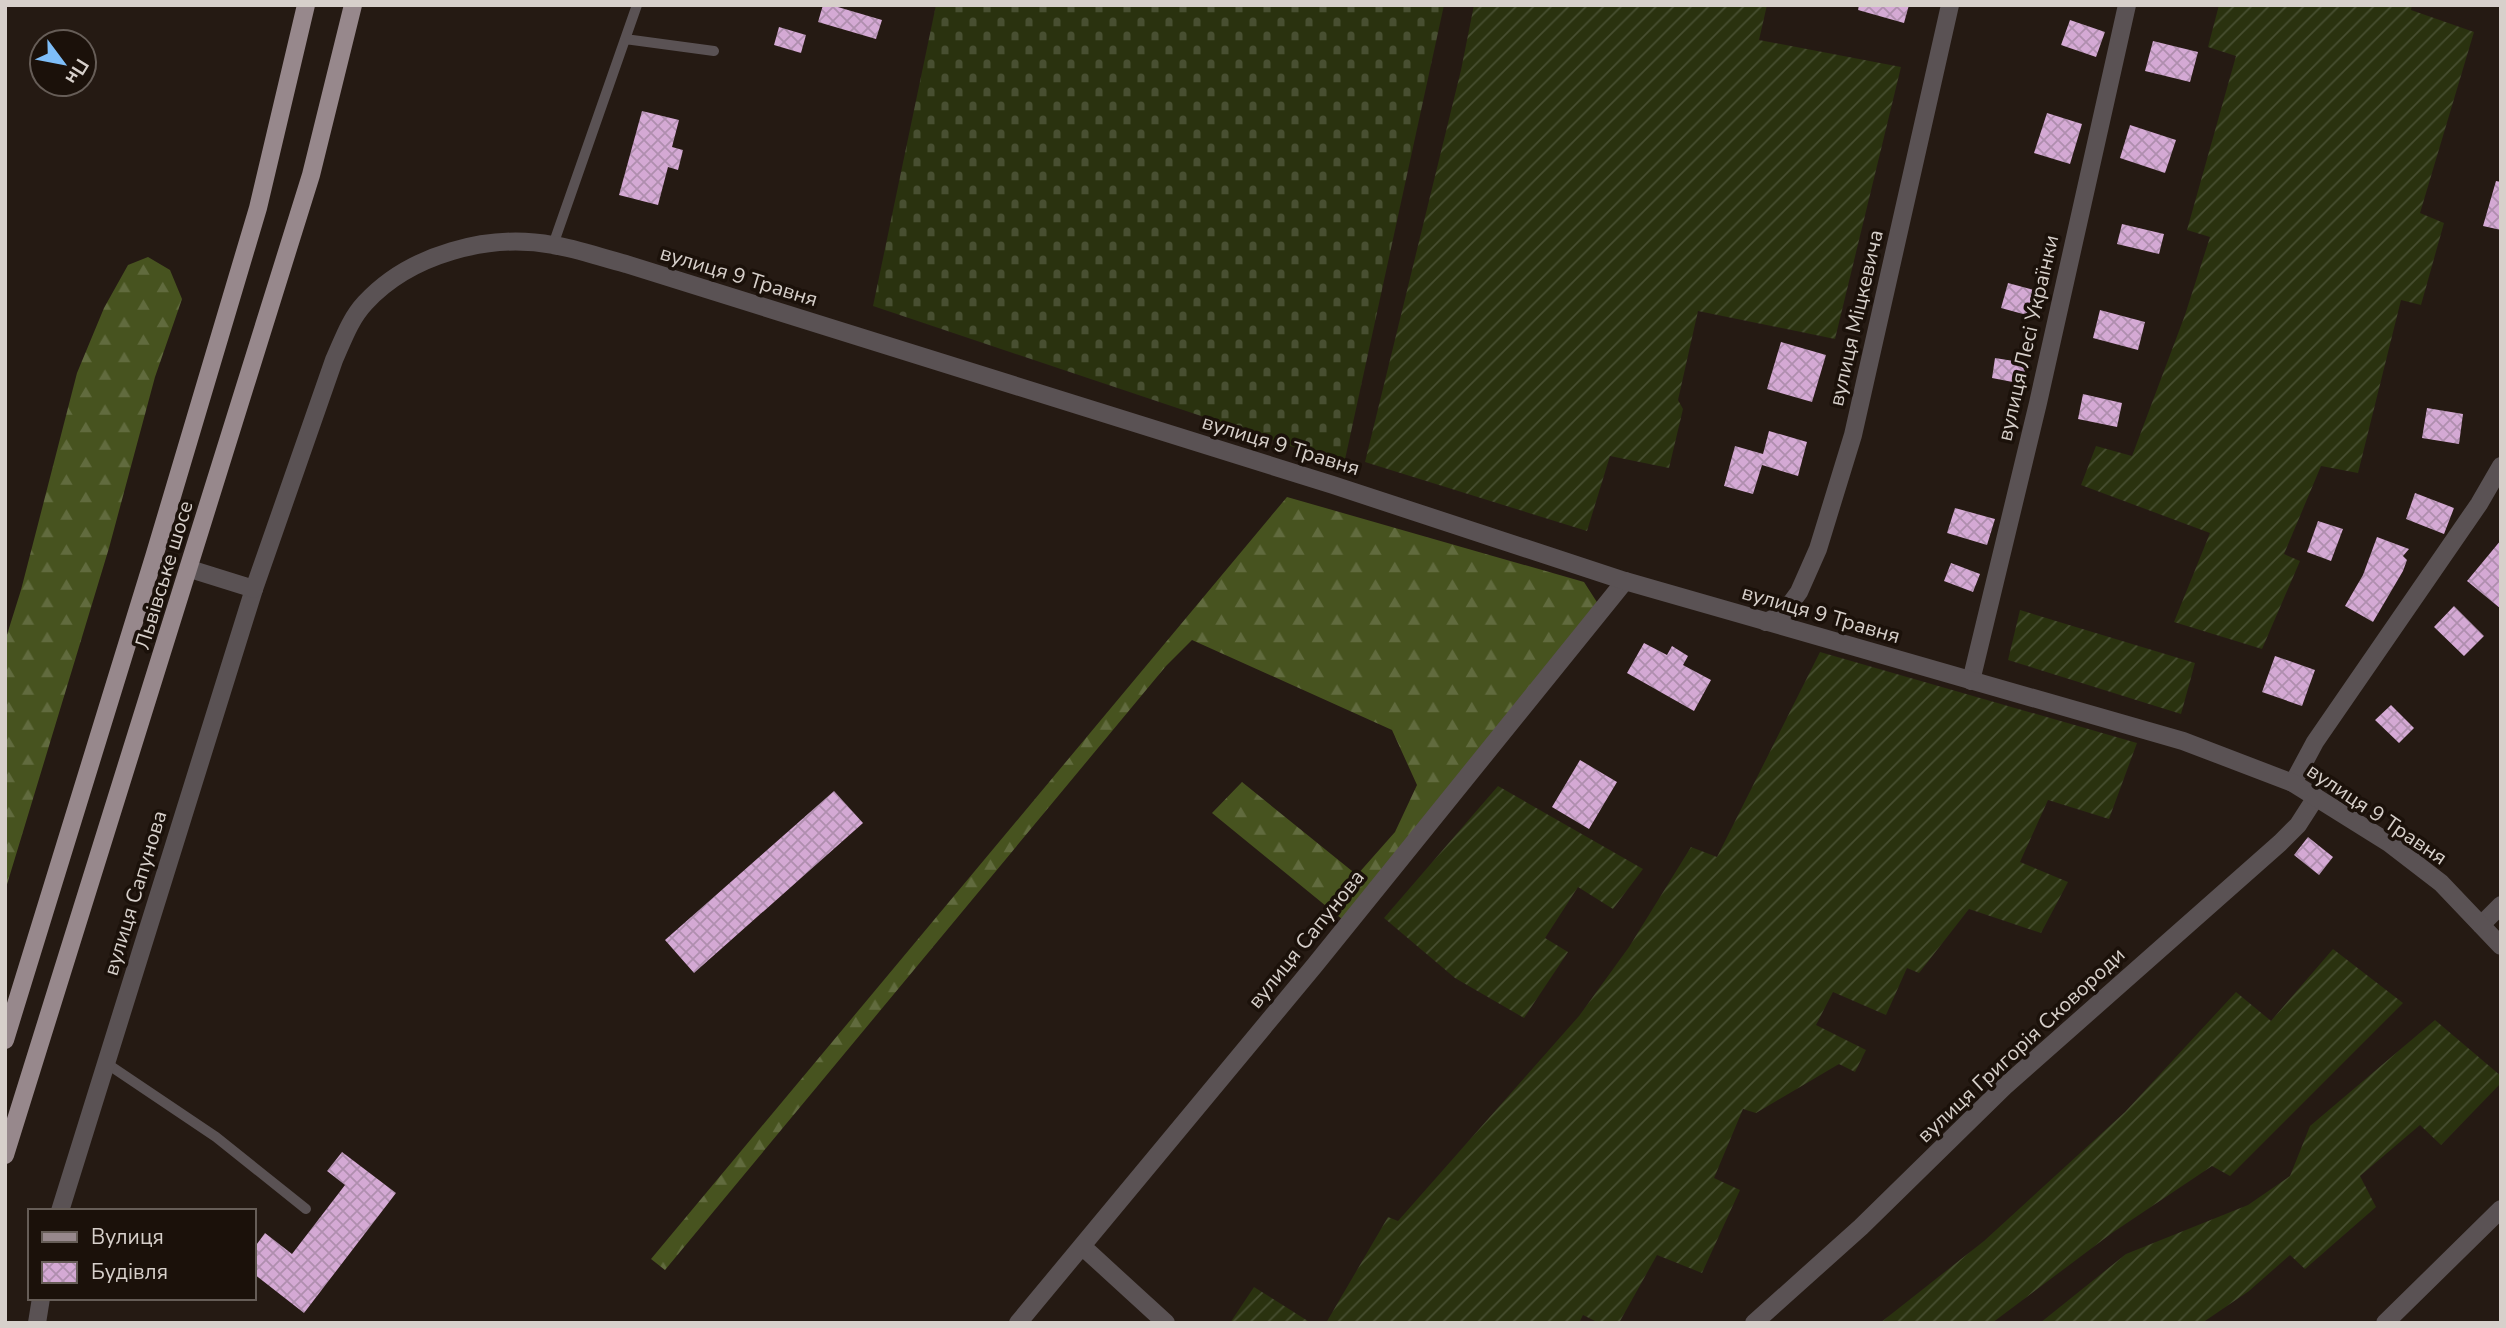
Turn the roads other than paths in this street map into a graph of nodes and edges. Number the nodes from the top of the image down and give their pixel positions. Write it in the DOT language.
graph roads {
  1 [pos="306,5"];
  2 [pos="353,5"];
  3 [pos="637,5"];
  4 [pos="1950,5"];
  5 [pos="2127,5"];
  6 [pos="625,39"];
  7 [pos="714,51"];
  8 [pos="553,245"];
  9 [pos="2501,466"];
  10 [pos="190,569"];
  11 [pos="1625,581"];
  12 [pos="254,589"];
  13 [pos="1766,622"];
  14 [pos="1971,681"];
  15 [pos="2293,783"];
  16 [pos="2316,797"];
  17 [pos="2501,905"];
  18 [pos="2481,925"];
  19 [pos="2501,947"];
  20 [pos="5,1040"];
  21 [pos="106,1063"];
  22 [pos="5,1155"];
  23 [pos="61,1209"];
  24 [pos="306,1209"];
  25 [pos="2501,1209"];
  26 [pos="1083,1247"];
  27 [pos="41,1300"];
  28 [pos="37,1323"];
  29 [pos="1018,1323"];
  30 [pos="1166,1323"];
  31 [pos="1754,1323"];
  32 [pos="2385,1323"];
  1 -- 20 [label="main road, Львівське шосе"];
  2 -- 10 [label="main road, Львівське шосе"];
  3 -- 6 [label="lane"];
  4 -- 13 [label="street, вулиця Міцкевича"];
  5 -- 14 [label="street, вулиця Лесі Українки"];
  6 -- 7 [label="lane"];
  6 -- 8 [label="lane"];
  8 -- 11 [label="street, вулиця 9 Травня"];
  8 -- 12 [label="street, вулиця 9 Травня"];
  9 -- 15 [label="street"];
  10 -- 12 [label="street"];
  10 -- 22 [label="main road, Львівське шосе"];
  11 -- 13 [label="street, вулиця 9 Травня"];
  11 -- 26 [label="street, вулиця Сапунова"];
  12 -- 21 [label="street, вулиця Сапунова"];
  13 -- 14 [label="street, вулиця 9 Травня"];
  14 -- 15 [label="street, вулиця 9 Травня"];
  15 -- 16 [label="street, вулиця 9 Травня"];
  16 -- 18 [label="street, вулиця 9 Травня"];
  16 -- 31 [label="street, вулиця Григорія Сковороди"];
  17 -- 18 [label="street"];
  18 -- 19 [label="street, вулиця 9 Травня"];
  21 -- 23 [label="street, вулиця Сапунова"];
  21 -- 24 [label="lane"];
  25 -- 32 [label="street"];
  26 -- 29 [label="street, вулиця Сапунова"];
  26 -- 30 [label="street"];
  27 -- 28 [label="street"];
}
